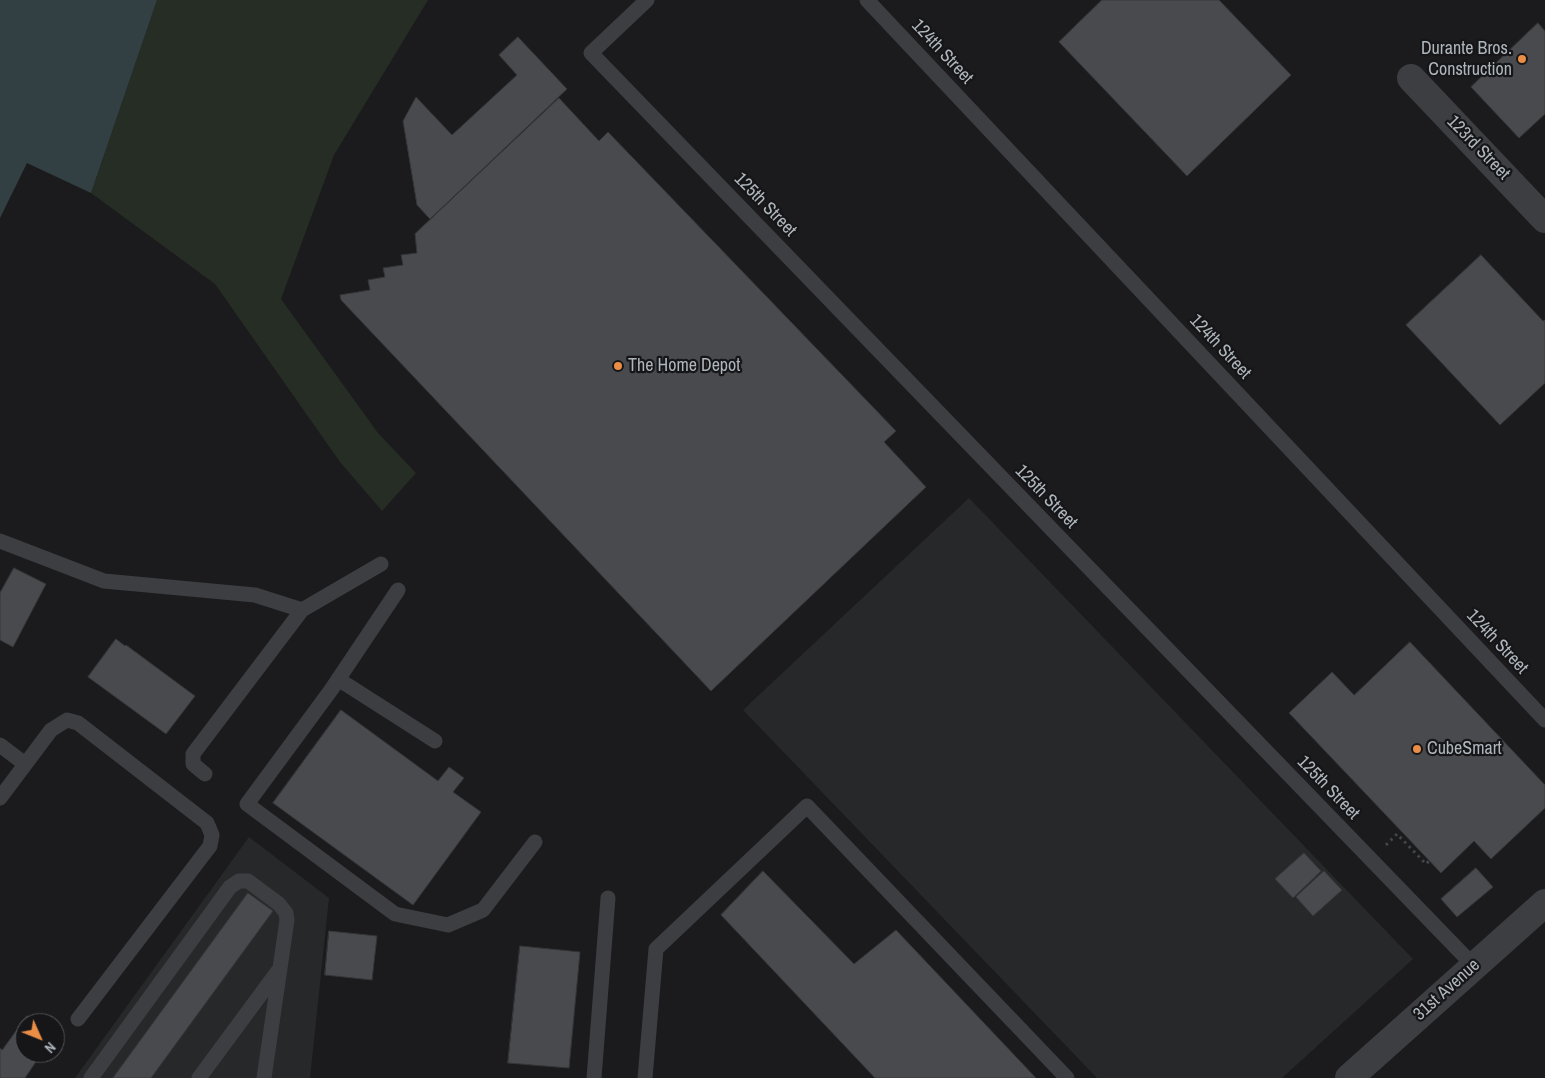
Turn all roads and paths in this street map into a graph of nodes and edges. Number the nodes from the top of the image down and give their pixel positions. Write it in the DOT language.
graph roads {
  1 [pos="648,0"];
  2 [pos="867,0"];
  3 [pos="1410,78"];
  4 [pos="1545,219"];
  5 [pos="0,541"];
  6 [pos="381,564"];
  7 [pos="398,590"];
  8 [pos="302,610"];
  9 [pos="338,679"];
  10 [pos="1545,720"];
  11 [pos="435,741"];
  12 [pos="0,745"];
  13 [pos="25,764"];
  14 [pos="205,774"];
  15 [pos="0,798"];
  16 [pos="535,842"];
  17 [pos="1370,859"];
  18 [pos="1429,861"];
  19 [pos="608,898"];
  20 [pos="1545,902"];
  21 [pos="1474,966"];
  22 [pos="279,970"];
  23 [pos="78,1019"];
  24 [pos="91,1078"];
  25 [pos="199,1078"];
  26 [pos="264,1078"];
  27 [pos="594,1078"];
  28 [pos="644,1078"];
  29 [pos="1068,1078"];
  30 [pos="1349,1078"];
  1 -- 17 [label="lane, 125th Street"];
  2 -- 10 [label="lane, 124th Street"];
  3 -- 4 [label="street, 123rd Street"];
  5 -- 8 [label="lane"];
  6 -- 8 [label="lane"];
  7 -- 9 [label="lane"];
  8 -- 14 [label="lane"];
  9 -- 11 [label="lane"];
  9 -- 16 [label="lane"];
  12 -- 13 [label="lane"];
  13 -- 15 [label="lane"];
  13 -- 23 [label="lane"];
  17 -- 18 [label="path"];
  17 -- 21 [label="lane, 125th Street"];
  19 -- 27 [label="lane"];
  20 -- 21 [label="street, 31st Avenue"];
  21 -- 30 [label="street, 31st Avenue"];
  22 -- 24 [label="lane"];
  22 -- 25 [label="lane"];
  22 -- 26 [label="lane"];
  28 -- 29 [label="lane"];
}
